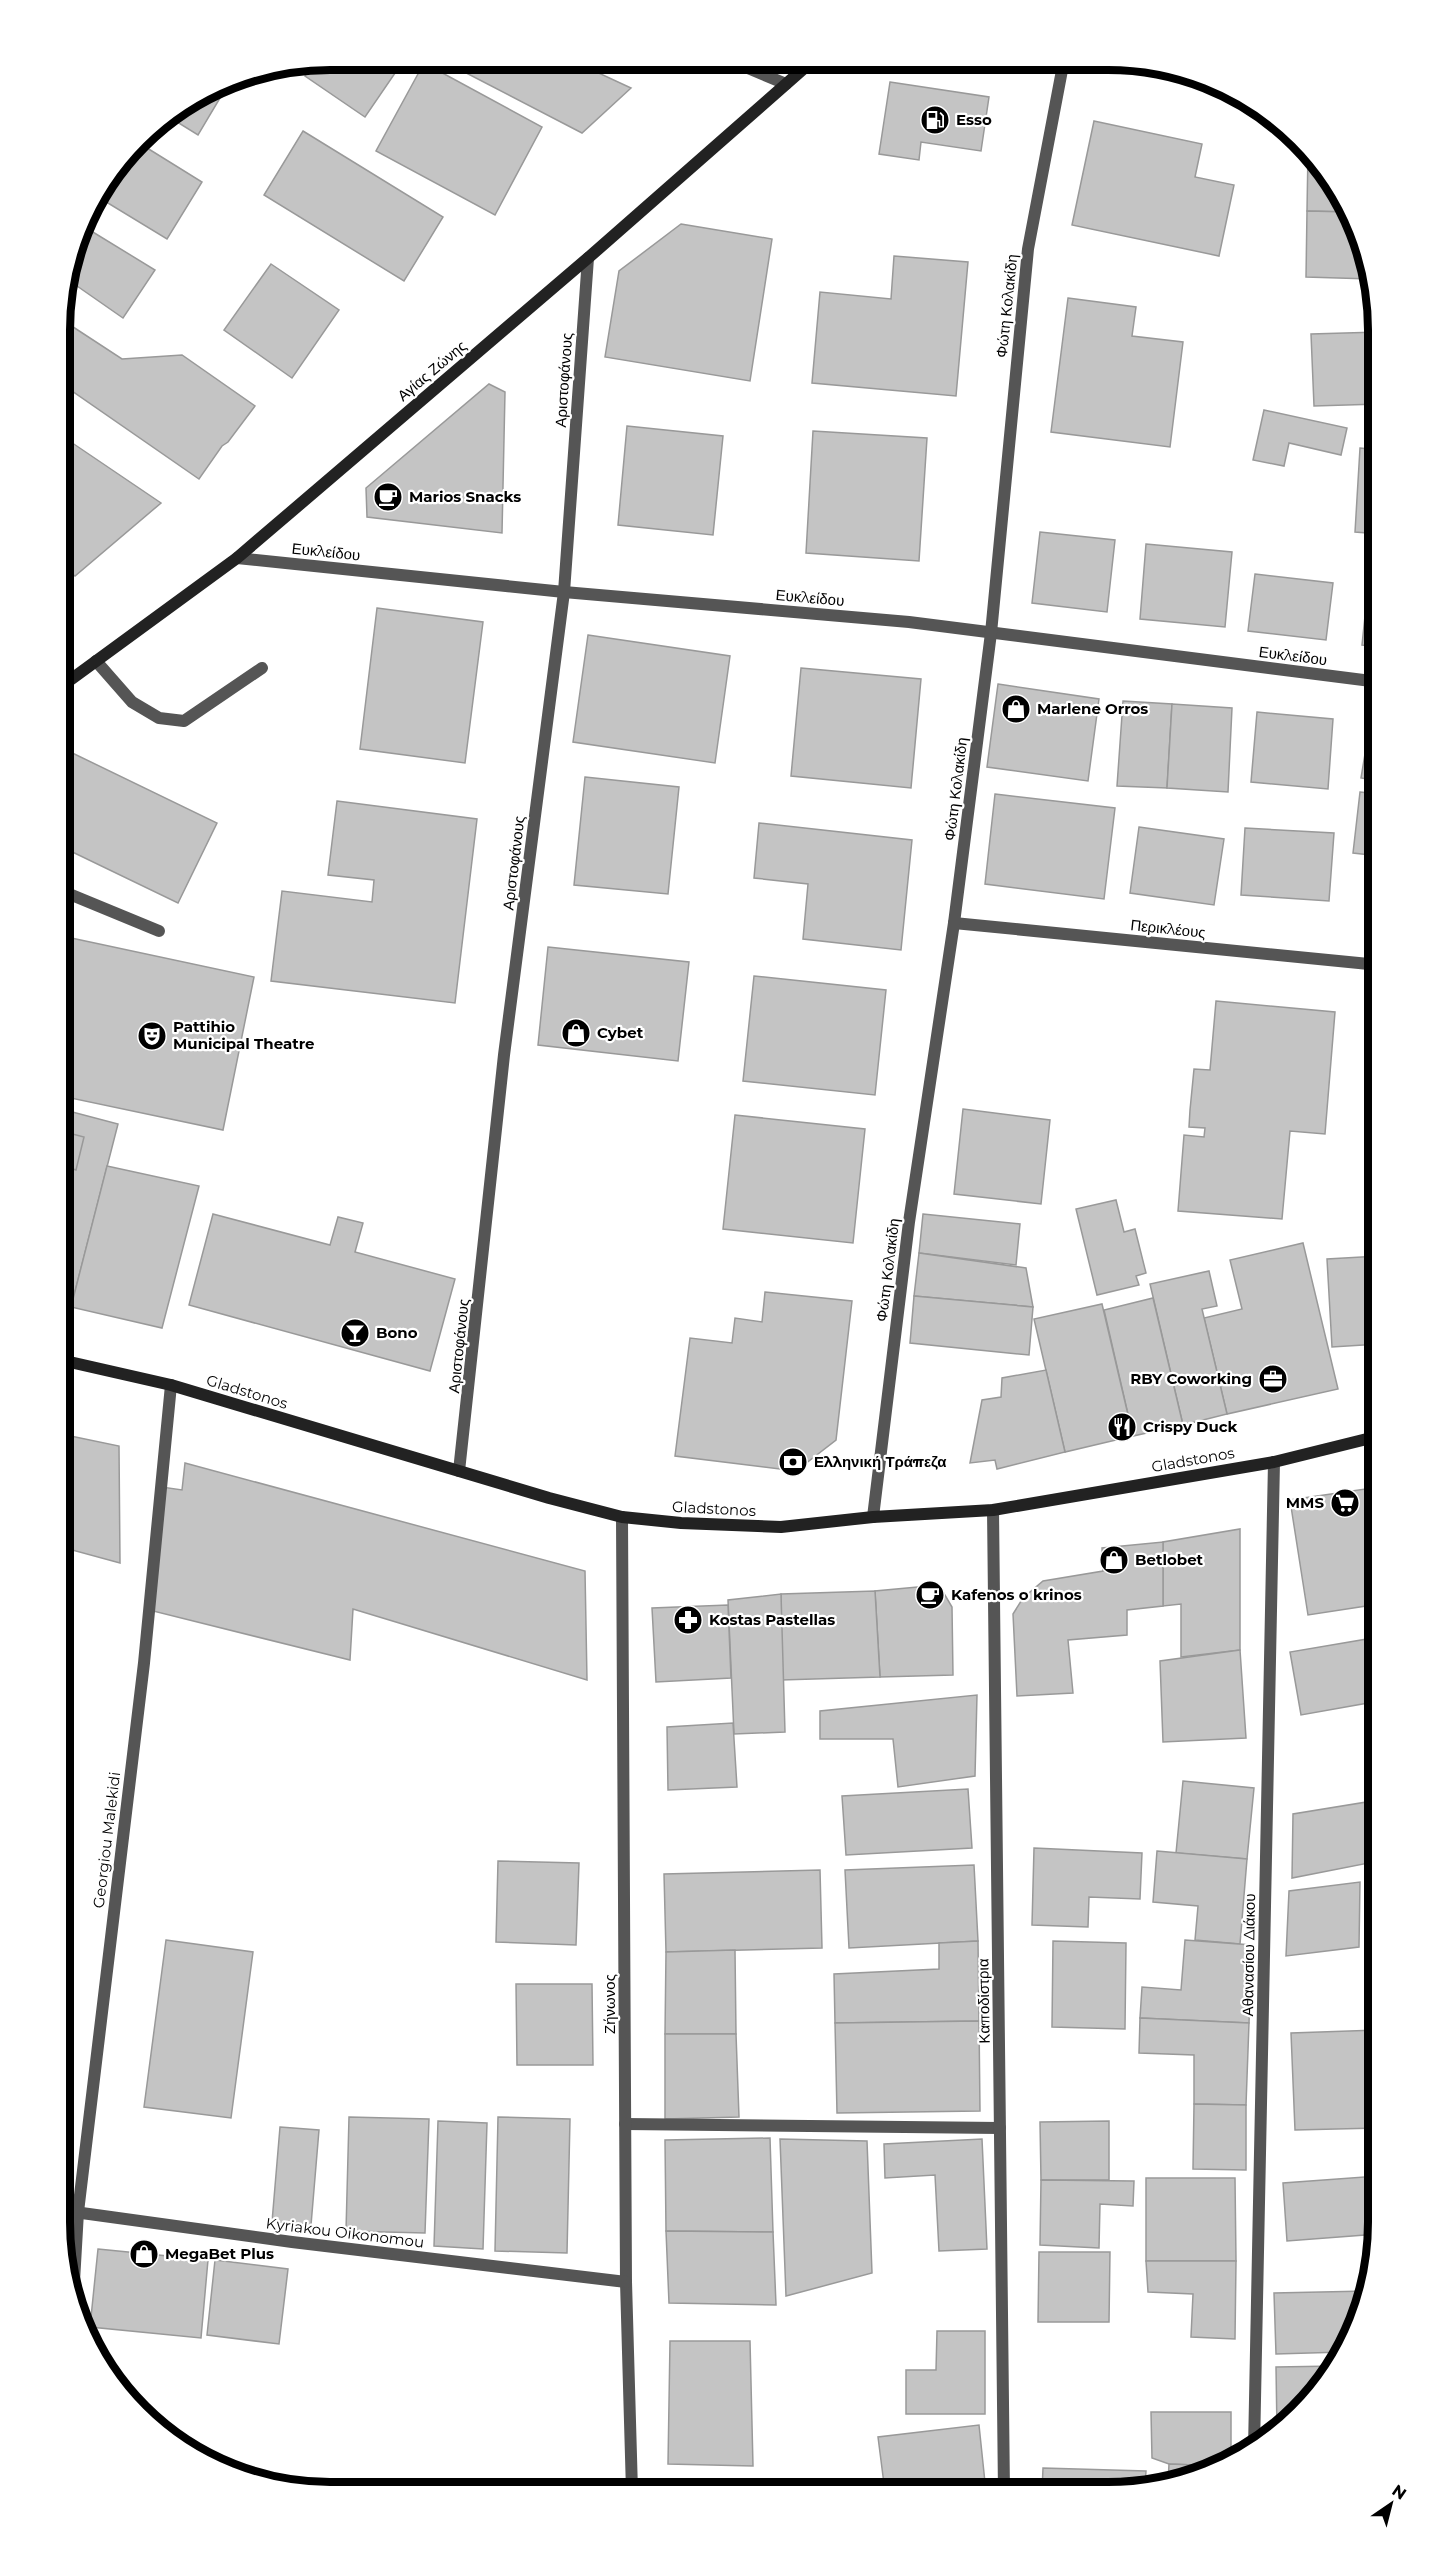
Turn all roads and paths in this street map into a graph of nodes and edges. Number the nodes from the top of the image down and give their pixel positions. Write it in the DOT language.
graph roads {
  1 [pos="753,70"];
  2 [pos="802,70"];
  3 [pos="1062,70"];
  4 [pos="786,84"];
  5 [pos="588,258"];
  6 [pos="237,558"];
  7 [pos="564,592"];
  8 [pos="991,633"];
  9 [pos="96,661"];
  10 [pos="262,668"];
  11 [pos="70,680"];
  12 [pos="1368,681"];
  13 [pos="70,894"];
  14 [pos="954,923"];
  15 [pos="159,931"];
  16 [pos="1368,964"];
  17 [pos="70,1362"];
  18 [pos="171,1385"];
  19 [pos="1368,1439"];
  20 [pos="1274,1462"];
  21 [pos="459,1471"];
  22 [pos="993,1510"];
  23 [pos="622,1517"];
  24 [pos="873,1517"];
  25 [pos="626,2124"];
  26 [pos="1000,2127"];
  27 [pos="70,2211"];
  28 [pos="78,2212"];
  29 [pos="75,2270"];
  30 [pos="626,2282"];
  31 [pos="1254,2437"];
  32 [pos="632,2482"];
  33 [pos="1004,2482"];
  1 -- 4 [label="street"];
  2 -- 4 [label="main road, Αγίας Ζώνης"];
  3 -- 8 [label="street, Φώτη Κολακίδη"];
  4 -- 5 [label="main road, Αγίας Ζώνης"];
  5 -- 6 [label="main road, Αγίας Ζώνης"];
  5 -- 7 [label="street, Αριστοφάνους"];
  6 -- 7 [label="street, Ευκλείδου"];
  6 -- 9 [label="main road, Αγίας Ζώνης"];
  7 -- 8 [label="street, Ευκλείδου"];
  7 -- 21 [label="street, Αριστοφάνους"];
  8 -- 12 [label="street, Ευκλείδου"];
  8 -- 14 [label="street, Φώτη Κολακίδη"];
  9 -- 10 [label="street"];
  9 -- 11 [label="main road, Αγίας Ζώνης"];
  13 -- 15 [label="street"];
  14 -- 16 [label="street, Περικλέους"];
  14 -- 24 [label="street, Φώτη Κολακίδη"];
  17 -- 18 [label="main road, Gladstonos"];
  18 -- 21 [label="main road, Gladstonos"];
  18 -- 28 [label="street, Georgiou Malekidi"];
  19 -- 20 [label="main road, Gladstonos"];
  20 -- 22 [label="main road, Gladstonos"];
  20 -- 31 [label="street, Αθανασίου Διάκου"];
  21 -- 23 [label="main road, Gladstonos"];
  22 -- 24 [label="main road, Gladstonos"];
  22 -- 26 [label="street, Καποδίστρια"];
  23 -- 24 [label="main road, Gladstonos"];
  23 -- 25 [label="street, Ζήνωνος"];
  25 -- 26 [label="street"];
  25 -- 30 [label="street, Ζήνωνος"];
  26 -- 33 [label="street, Καποδίστρια"];
  27 -- 28 [label="street, Kyriakou Oikonomou"];
  28 -- 29 [label="street, Georgiou Malekidi"];
  28 -- 30 [label="street, Kyriakou Oikonomou"];
  30 -- 32 [label="street, Ζήνωνος"];
}
